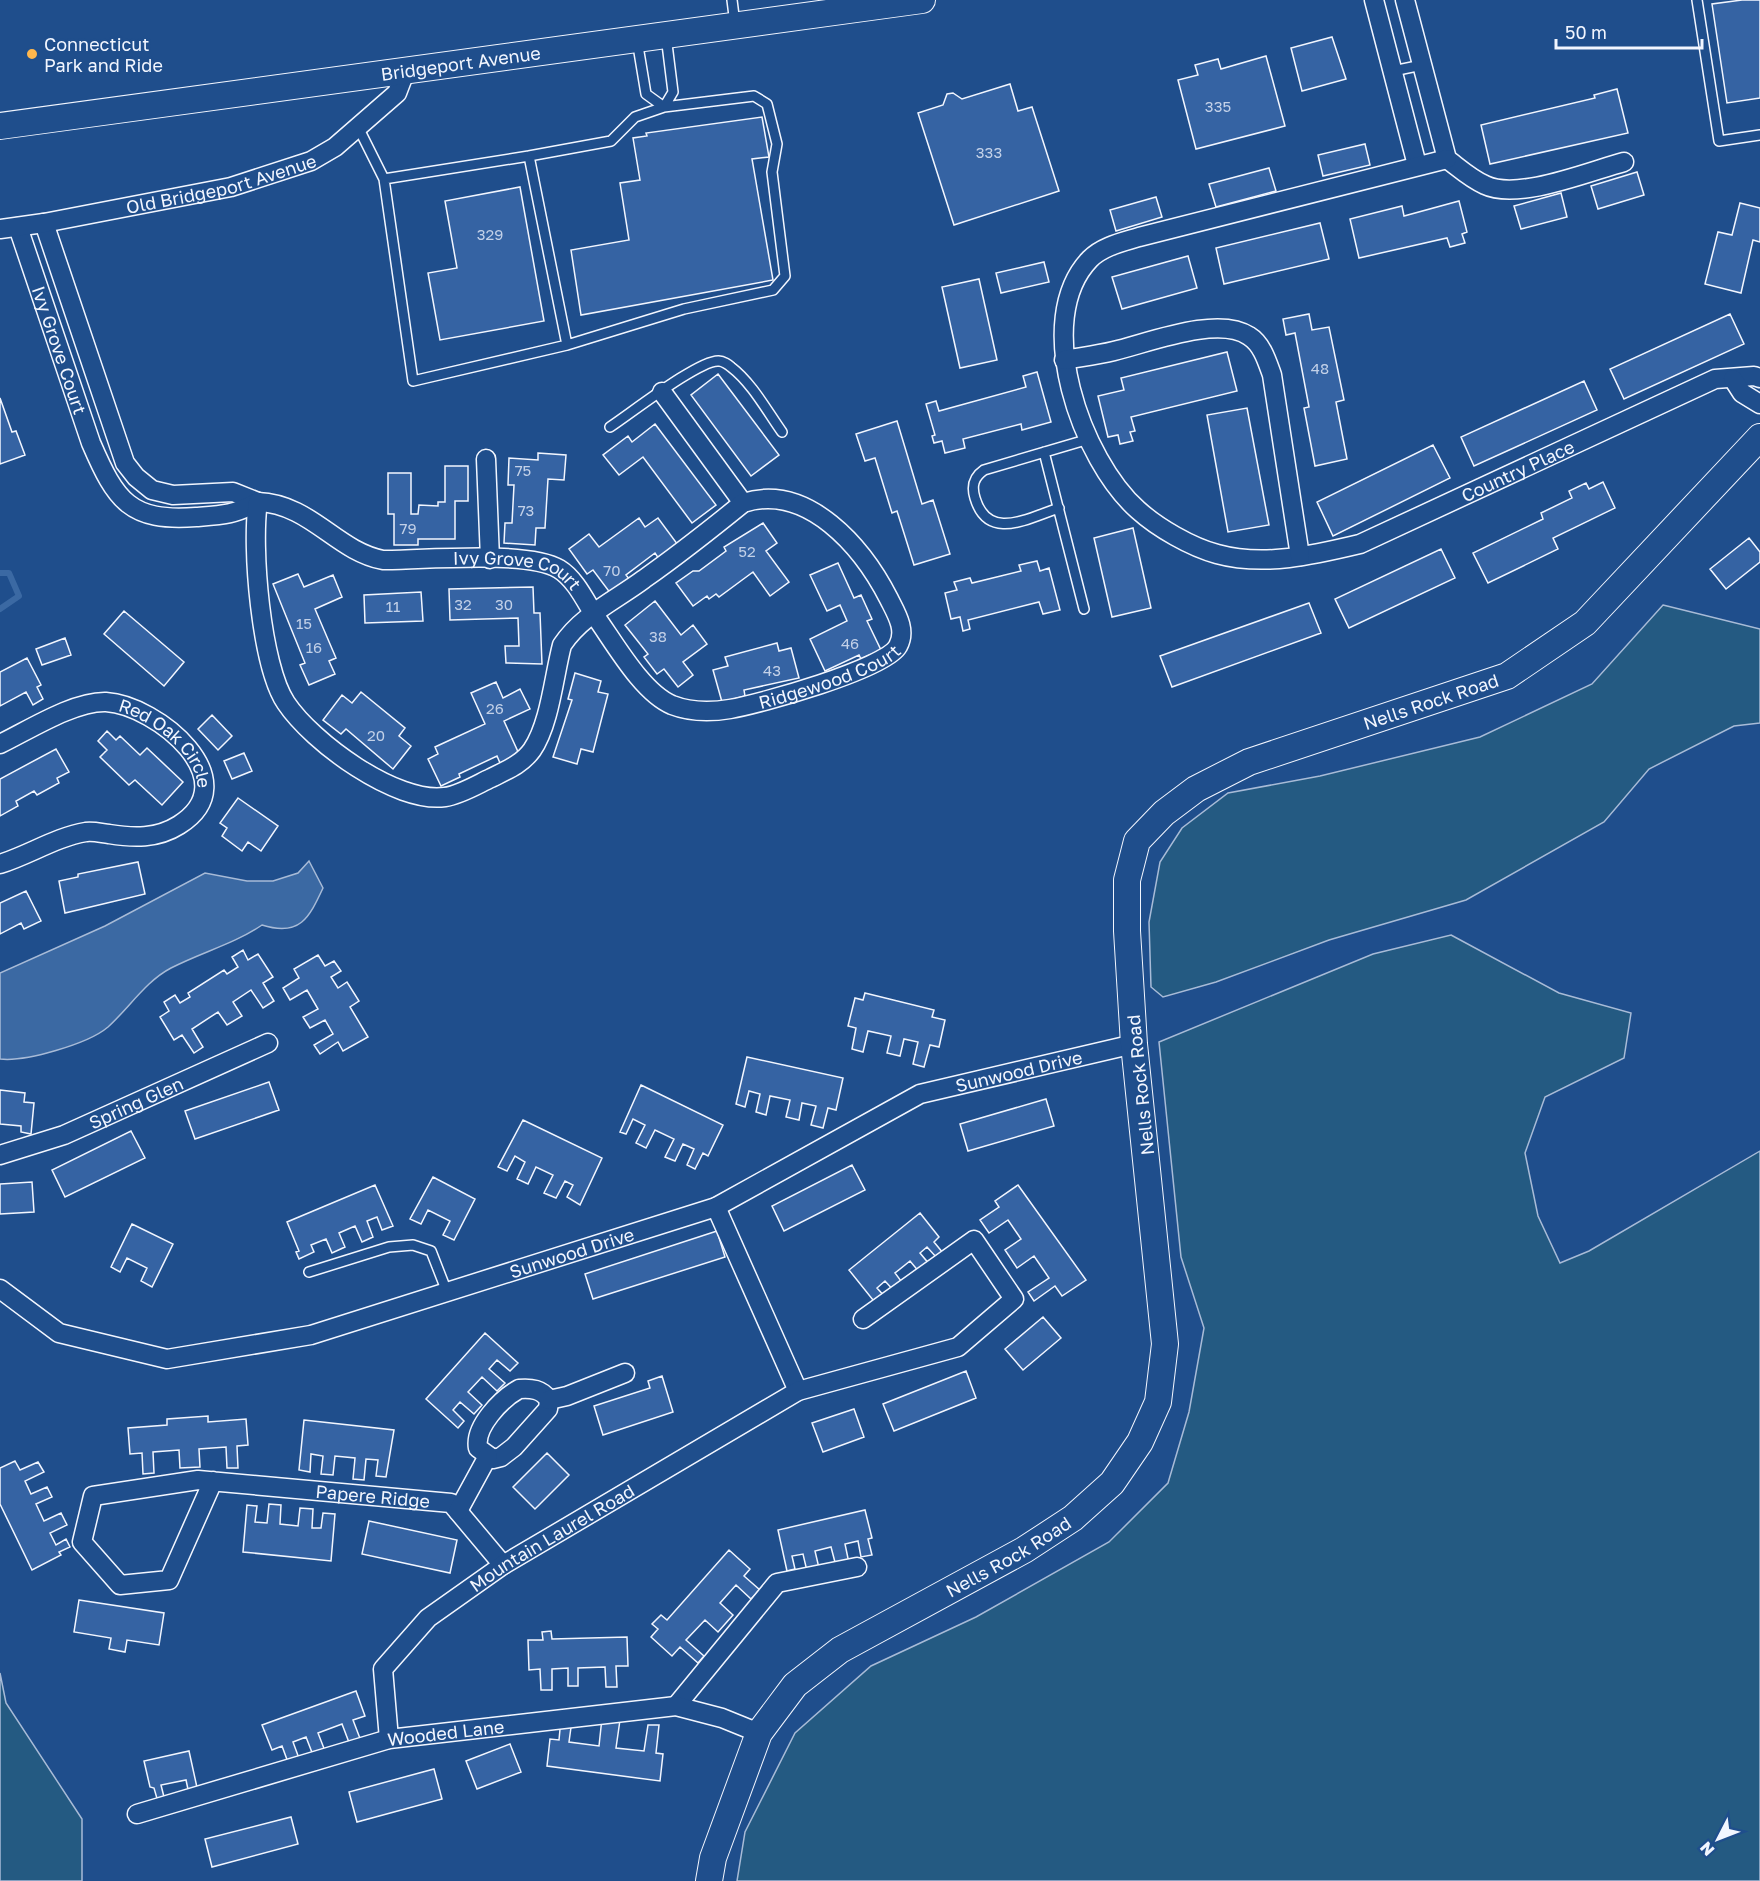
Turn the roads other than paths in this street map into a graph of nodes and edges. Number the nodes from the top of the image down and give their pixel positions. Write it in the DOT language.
graph roads {
  1 [pos="732,0"];
  2 [pos="922,0"];
  3 [pos="1374,0"];
  4 [pos="1405,0"];
  5 [pos="1697,0"];
  6 [pos="735,26"];
  7 [pos="666,35"];
  8 [pos="637,40"];
  9 [pos="1422,65"];
  10 [pos="1393,71"];
  11 [pos="405,72"];
  12 [pos="663,107"];
  13 [pos="0,126"];
  14 [pos="358,127"];
  15 [pos="1760,135"];
  16 [pos="529,156"];
  17 [pos="1447,159"];
  18 [pos="1624,162"];
  19 [pos="1417,165"];
  20 [pos="384,179"];
  21 [pos="44,223"];
  22 [pos="9,228"];
  23 [pos="567,345"];
  24 [pos="1064,360"];
  25 [pos="1760,378"];
  26 [pos="1733,379"];
  27 [pos="662,392"];
  28 [pos="1760,404"];
  29 [pos="610,428"];
  30 [pos="782,432"];
  31 [pos="1760,437"];
  32 [pos="1089,439"];
  33 [pos="1044,452"];
  34 [pos="486,459"];
  35 [pos="125,463"];
  36 [pos="104,472"];
  37 [pos="258,502"];
  38 [pos="743,503"];
  39 [pos="1059,508"];
  40 [pos="1300,556"];
  41 [pos="490,559"];
  42 [pos="1084,609"];
  43 [pos="593,613"];
  44 [pos="0,744"];
  45 [pos="0,864"];
  46 [pos="267,1043"];
  47 [pos="1134,1044"];
  48 [pos="0,1155"];
  49 [pos="716,1207"];
  50 [pos="309,1272"];
  51 [pos="0,1289"];
  52 [pos="447,1293"];
  53 [pos="862,1319"];
  54 [pos="624,1373"];
  55 [pos="798,1391"];
  56 [pos="549,1400"];
  57 [pos="488,1456"];
  58 [pos="213,1481"];
  59 [pos="458,1511"];
  60 [pos="503,1565"];
  61 [pos="857,1567"];
  62 [pos="676,1706"];
  63 [pos="759,1732"];
  64 [pos="389,1738"];
  65 [pos="137,1814"];
  66 [pos="709,1881"];
  1 -- 6 [label="lane"];
  2 -- 6 [label="main road, Bridgeport Avenue"];
  3 -- 10 [label="street"];
  4 -- 9 [label="street"];
  5 -- 15 [label="lane"];
  6 -- 7 [label="main road, Bridgeport Avenue"];
  7 -- 8 [label="main road, Bridgeport Avenue"];
  7 -- 12 [label="lane"];
  8 -- 11 [label="main road, Bridgeport Avenue"];
  8 -- 12 [label="lane"];
  9 -- 10 [label="lane"];
  9 -- 17 [label="street"];
  10 -- 19 [label="street"];
  11 -- 13 [label="main road, Bridgeport Avenue"];
  11 -- 14 [label="street, Old Bridgeport Avenue"];
  12 -- 16 [label="lane"];
  12 -- 23 [label="lane"];
  14 -- 20 [label="lane"];
  14 -- 21 [label="street, Old Bridgeport Avenue"];
  16 -- 20 [label="lane"];
  16 -- 23 [label="lane"];
  17 -- 18 [label="street"];
  17 -- 19 [label="street, Country Place"];
  19 -- 24 [label="street, Country Place"];
  20 -- 23 [label="lane"];
  21 -- 22 [label="street, Old Bridgeport Avenue"];
  21 -- 35 [label="street, Ivy Grove Court"];
  22 -- 36 [label="street, Ivy Grove Court"];
  24 -- 32 [label="street, Country Place"];
  24 -- 40 [label="street"];
  25 -- 26 [label="street, Country Place"];
  26 -- 28 [label="street"];
  26 -- 40 [label="street, Country Place"];
  27 -- 29 [label="lane"];
  27 -- 30 [label="lane"];
  27 -- 38 [label="street"];
  31 -- 47 [label="main road, Nells Rock Road"];
  32 -- 33 [label="lane"];
  32 -- 40 [label="street, Country Place"];
  33 -- 39 [label="lane"];
  33 -- 39 [label="lane"];
  34 -- 41 [label="street"];
  35 -- 36 [label="street"];
  35 -- 37 [label="street, Ivy Grove Court"];
  36 -- 37 [label="street, Ivy Grove Court"];
  37 -- 41 [label="street, Ivy Grove Court"];
  37 -- 43 [label="street, Ivy Grove Court"];
  38 -- 43 [label="street"];
  38 -- 43 [label="street, Ridgewood Court"];
  39 -- 42 [label="lane"];
  41 -- 43 [label="street, Ivy Grove Court"];
  44 -- 45 [label="street, Red Oak Circle"];
  46 -- 48 [label="street, Spring Glen"];
  47 -- 49 [label="street, Sunwood Drive"];
  47 -- 63 [label="main road, Nells Rock Road"];
  49 -- 52 [label="street, Sunwood Drive"];
  49 -- 55 [label="street"];
  50 -- 52 [label="lane"];
  51 -- 52 [label="street, Sunwood Drive"];
  53 -- 55 [label="street, Mountain Laurel Road"];
  54 -- 56 [label="street"];
  55 -- 60 [label="street, Mountain Laurel Road"];
  56 -- 57 [label="street"];
  56 -- 57 [label="street"];
  57 -- 59 [label="street"];
  58 -- 58 [label="street, Papere Ridge"];
  58 -- 59 [label="street, Papere Ridge"];
  59 -- 60 [label="street, Papere Ridge"];
  60 -- 64 [label="street, Mountain Laurel Road"];
  61 -- 62 [label="street"];
  62 -- 63 [label="street, Wooded Lane"];
  62 -- 64 [label="street, Wooded Lane"];
  63 -- 66 [label="main road, Nells Rock Road"];
  64 -- 65 [label="street, Wooded Lane"];
}
